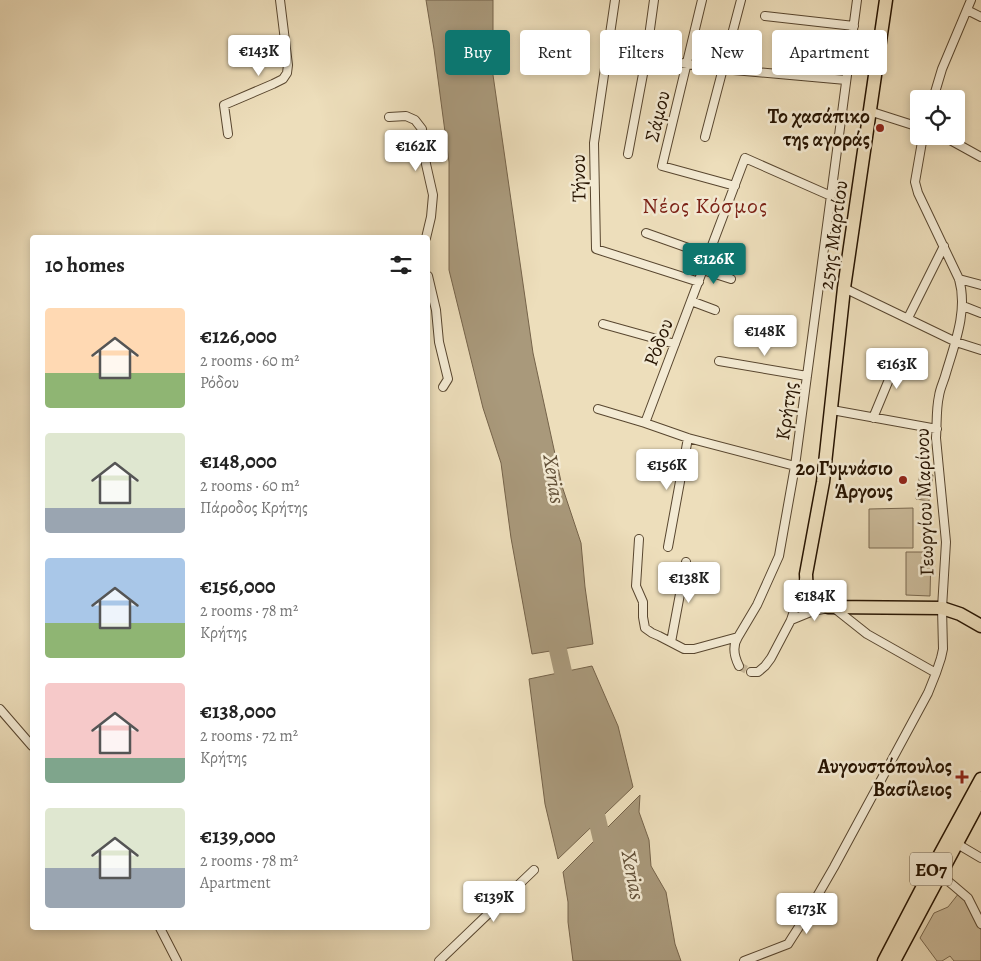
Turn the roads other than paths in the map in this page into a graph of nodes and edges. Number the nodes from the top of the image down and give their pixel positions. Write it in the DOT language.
graph roads {
  1 [pos="280,0"];
  2 [pos="615,0"];
  3 [pos="654,0"];
  4 [pos="702,0"];
  5 [pos="740,0"];
  6 [pos="857,0"];
  7 [pos="886,0"];
  8 [pos="971,0"];
  9 [pos="967,10"];
  10 [pos="765,16"];
  11 [pos="981,17"];
  12 [pos="854,26"];
  13 [pos="650,30"];
  14 [pos="732,30"];
  15 [pos="682,63"];
  16 [pos="687,64"];
  17 [pos="692,65"];
  18 [pos="762,73"];
  19 [pos="643,75"];
  20 [pos="720,75"];
  21 [pos="846,80"];
  22 [pos="936,90"];
  23 [pos="869,111"];
  24 [pos="389,117"];
  25 [pos="910,124"];
  26 [pos="228,134"];
  27 [pos="705,137"];
  28 [pos="921,145"];
  29 [pos="959,145"];
  30 [pos="628,154"];
  31 [pos="981,157"];
  32 [pos="735,186"];
  33 [pos="831,196"];
  34 [pos="646,233"];
  35 [pos="427,235"];
  36 [pos="944,246"];
  37 [pos="708,256"];
  38 [pos="703,270"];
  39 [pos="959,279"];
  40 [pos="731,280"];
  41 [pos="698,282"];
  42 [pos="430,284"];
  43 [pos="981,285"];
  44 [pos="844,288"];
  45 [pos="691,301"];
  46 [pos="963,306"];
  47 [pos="715,310"];
  48 [pos="981,313"];
  49 [pos="908,318"];
  50 [pos="603,324"];
  51 [pos="956,342"];
  52 [pos="675,344"];
  53 [pos="981,350"];
  54 [pos="900,353"];
  55 [pos="719,361"];
  56 [pos="807,376"];
  57 [pos="443,387"];
  58 [pos="598,409"];
  59 [pos="832,410"];
  60 [pos="873,418"];
  61 [pos="645,423"];
  62 [pos="937,429"];
  63 [pos="688,438"];
  64 [pos="795,466"];
  65 [pos="639,539"];
  66 [pos="668,547"];
  67 [pos="686,562"];
  68 [pos="806,574"];
  69 [pos="833,607"];
  70 [pos="942,608"];
  71 [pos="791,620"];
  72 [pos="981,626"];
  73 [pos="738,637"];
  74 [pos="671,642"];
  75 [pos="739,666"];
  76 [pos="752,672"];
  77 [pos="936,673"];
  78 [pos="0,709"];
  79 [pos="30,744"];
  80 [pos="981,779"];
  81 [pos="981,798"];
  82 [pos="952,840"];
  83 [pos="981,858"];
  84 [pos="534,870"];
  85 [pos="936,871"];
  86 [pos="981,924"];
  87 [pos="161,930"];
  88 [pos="176,961"];
  89 [pos="439,961"];
  90 [pos="744,961"];
  91 [pos="884,961"];
  92 [pos="894,961"];
  1 -- 26 [label="street"];
  2 -- 41 [label="street, Τήνου"];
  3 -- 13 [label="street"];
  4 -- 16 [label="street, Σάμου"];
  5 -- 14 [label="street"];
  6 -- 12 [label="street, Κρήτης"];
  7 -- 23 [label="main road, 25ης Μαρτίου"];
  8 -- 9 [label="street"];
  9 -- 11 [label="street"];
  9 -- 22 [label="street"];
  10 -- 12 [label="street"];
  12 -- 21 [label="street, Κρήτης"];
  15 -- 16 [label="street"];
  16 -- 17 [label="street"];
  16 -- 32 [label="street, Σάμου"];
  18 -- 21 [label="street"];
  19 -- 30 [label="street"];
  20 -- 27 [label="street"];
  21 -- 33 [label="street, Κρήτης"];
  23 -- 25 [label="street"];
  23 -- 44 [label="main road, 25ης Μαρτίου"];
  24 -- 35 [label="street"];
  28 -- 36 [label="street, Γεωργίου Μαρίνου"];
  29 -- 31 [label="street"];
  32 -- 33 [label="street, Ρόδου"];
  32 -- 37 [label="street, Ρόδου"];
  33 -- 56 [label="street, Κρήτης"];
  34 -- 37 [label="street"];
  36 -- 39 [label="street, Γεωργίου Μαρίνου"];
  36 -- 49 [label="street"];
  37 -- 38 [label="street, Ρόδου"];
  38 -- 40 [label="street"];
  38 -- 41 [label="street, Ρόδου"];
  39 -- 43 [label="street"];
  39 -- 46 [label="street, Γεωργίου Μαρίνου"];
  41 -- 45 [label="street, Ρόδου"];
  42 -- 57 [label="street"];
  44 -- 49 [label="street"];
  44 -- 59 [label="main road, 25ης Μαρτίου"];
  45 -- 47 [label="street"];
  45 -- 52 [label="street, Ρόδου"];
  46 -- 48 [label="street"];
  46 -- 51 [label="street, Γεωργίου Μαρίνου"];
  49 -- 51 [label="street"];
  50 -- 52 [label="street"];
  51 -- 53 [label="street"];
  51 -- 62 [label="street, Γεωργίου Μαρίνου"];
  52 -- 61 [label="street, Ρόδου"];
  54 -- 60 [label="street"];
  55 -- 56 [label="street"];
  56 -- 64 [label="street, Κρήτης"];
  58 -- 61 [label="street"];
  59 -- 60 [label="street"];
  59 -- 68 [label="main road, 25ης Μαρτίου"];
  60 -- 62 [label="street"];
  61 -- 63 [label="street"];
  62 -- 70 [label="street, Γεωργίου Μαρίνου"];
  63 -- 64 [label="street"];
  63 -- 66 [label="street"];
  64 -- 73 [label="street, Κρήτης"];
  65 -- 74 [label="street"];
  67 -- 74 [label="street"];
  68 -- 69 [label="main road, 25ης Μαρτίου"];
  68 -- 71 [label="street"];
  69 -- 70 [label="main road, 25ης Μαρτίου"];
  69 -- 71 [label="street"];
  69 -- 77 [label="street"];
  70 -- 72 [label="main road, 25ης Μαρτίου"];
  70 -- 77 [label="street, Γεωργίου Μαρίνου"];
  71 -- 76 [label="street"];
  73 -- 74 [label="street"];
  73 -- 75 [label="street, Κρήτης"];
  77 -- 90 [label="street, Γεωργίου Μαρίνου"];
  78 -- 79 [label="street"];
  80 -- 82 [label="main road, ΕΟ7"];
  81 -- 82 [label="main road, ΕΟ7"];
  82 -- 83 [label="street"];
  82 -- 85 [label="main road, ΕΟ7"];
  84 -- 89 [label="street"];
  85 -- 86 [label="street"];
  85 -- 91 [label="main road, ΕΟ7"];
  85 -- 92 [label="main road, ΕΟ7"];
  87 -- 88 [label="street"];
}
